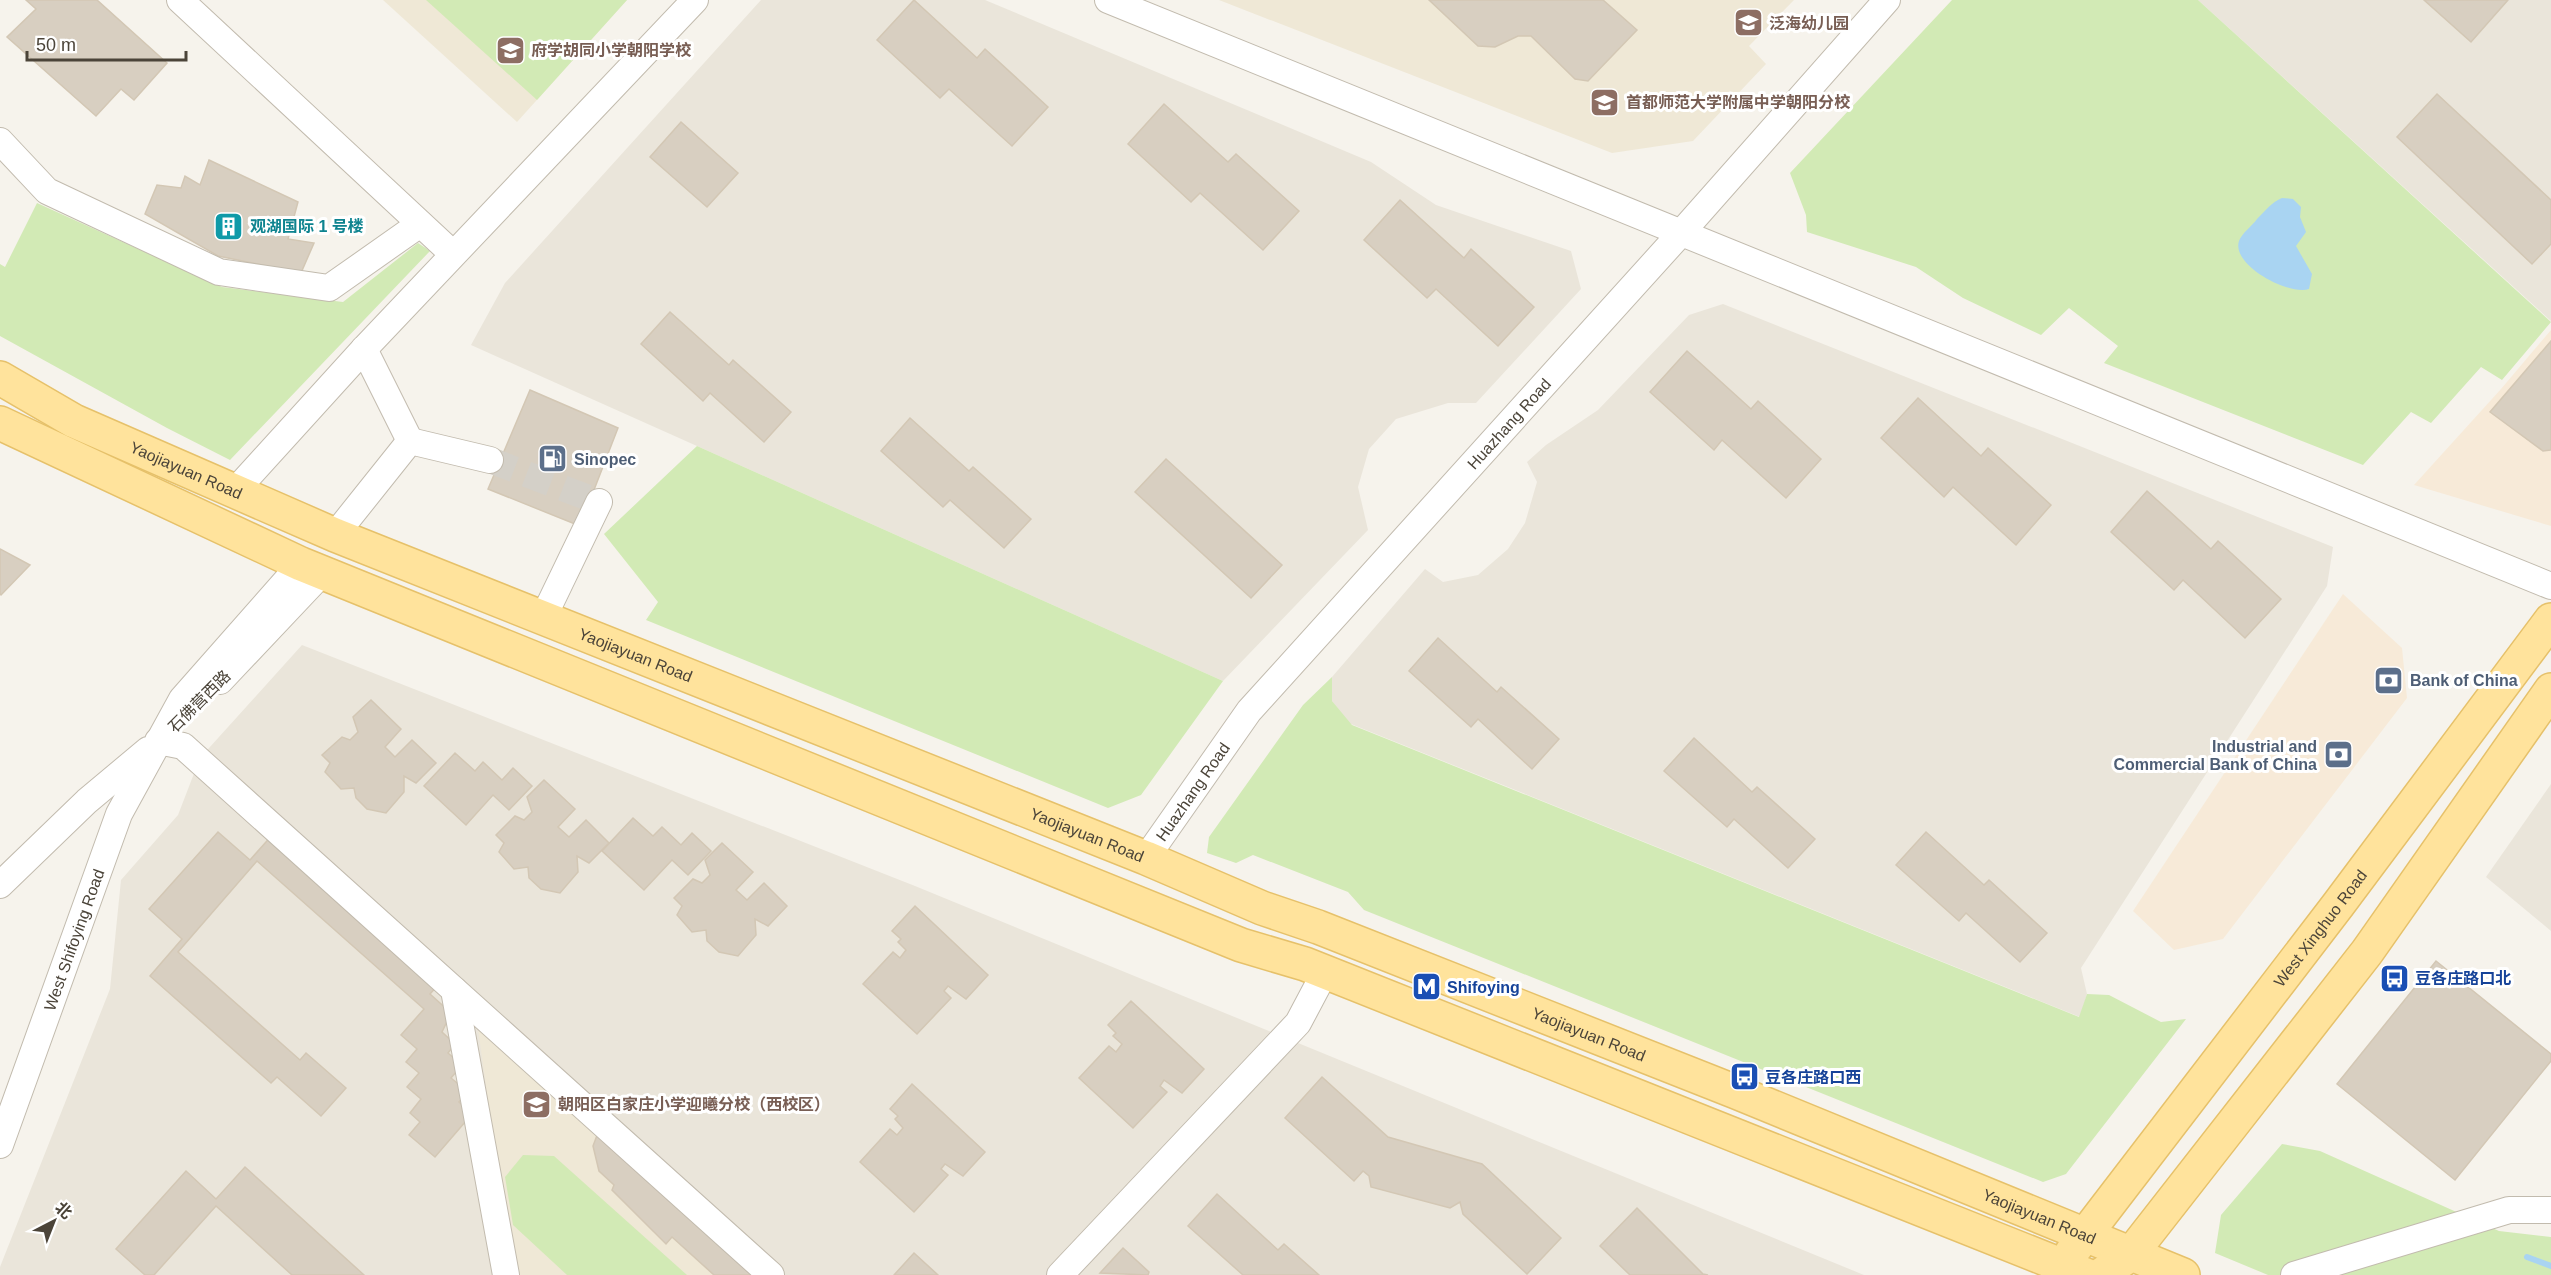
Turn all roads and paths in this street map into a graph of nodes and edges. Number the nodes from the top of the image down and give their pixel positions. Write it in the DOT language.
graph roads {
  1 [pos="180,0"];
  2 [pos="695,0"];
  3 [pos="1108,0"];
  4 [pos="1887,0"];
  5 [pos="0,141"];
  6 [pos="420,224"];
  7 [pos="1681,233"];
  8 [pos="453,254"];
  9 [pos="364,349"];
  10 [pos="0,378"];
  11 [pos="4,428"];
  12 [pos="410,441"];
  13 [pos="490,460"];
  14 [pos="235,491"];
  15 [pos="599,502"];
  16 [pos="334,535"];
  17 [pos="312,568"];
  18 [pos="2551,586"];
  19 [pos="543,618"];
  20 [pos="2551,620"];
  21 [pos="2551,690"];
  22 [pos="158,741"];
  23 [pos="1146,858"];
  24 [pos="0,885"];
  25 [pos="1325,972"];
  26 [pos="454,990"];
  27 [pos="0,1145"];
  28 [pos="2551,1210"];
  29 [pos="2084,1233"];
  30 [pos="2131,1254"];
  31 [pos="2068,1272"];
  32 [pos="506,1275"];
  33 [pos="771,1275"];
  34 [pos="1060,1275"];
  35 [pos="2102,1275"];
  36 [pos="2182,1275"];
  37 [pos="2294,1275"];
  1 -- 6 [label="street"];
  2 -- 8 [label="street"];
  3 -- 7 [label="street"];
  4 -- 7 [label="street, Huazhang Road"];
  5 -- 6 [label="street"];
  6 -- 8 [label="street"];
  7 -- 18 [label="street"];
  7 -- 23 [label="street, Huazhang Road"];
  8 -- 9 [label="street"];
  9 -- 12 [label="street"];
  9 -- 14 [label="street"];
  10 -- 14 [label="main road, Yaojiayuan Road"];
  11 -- 17 [label="main road"];
  12 -- 13 [label="street"];
  12 -- 16 [label="street"];
  14 -- 16 [label="main road, Yaojiayuan Road"];
  15 -- 19 [label="street"];
  16 -- 19 [label="main road, Yaojiayuan Road"];
  17 -- 22 [label="street, 石佛营西路"];
  17 -- 25 [label="main road"];
  19 -- 23 [label="main road, Yaojiayuan Road"];
  20 -- 29 [label="main road, West Xinghuo Road"];
  21 -- 30 [label="main road"];
  22 -- 24 [label="street"];
  22 -- 26 [label="street"];
  22 -- 27 [label="street, West Shifoying Road"];
  23 -- 29 [label="main road, Yaojiayuan Road"];
  25 -- 31 [label="main road"];
  25 -- 34 [label="street"];
  26 -- 32 [label="street"];
  26 -- 33 [label="street"];
  28 -- 37 [label="street"];
  29 -- 30 [label="main road, Yaojiayuan Road"];
  29 -- 31 [label="main road, West Xinghuo Road"];
  30 -- 35 [label="main road"];
  30 -- 36 [label="main road, Yaojiayuan Road"];
}
